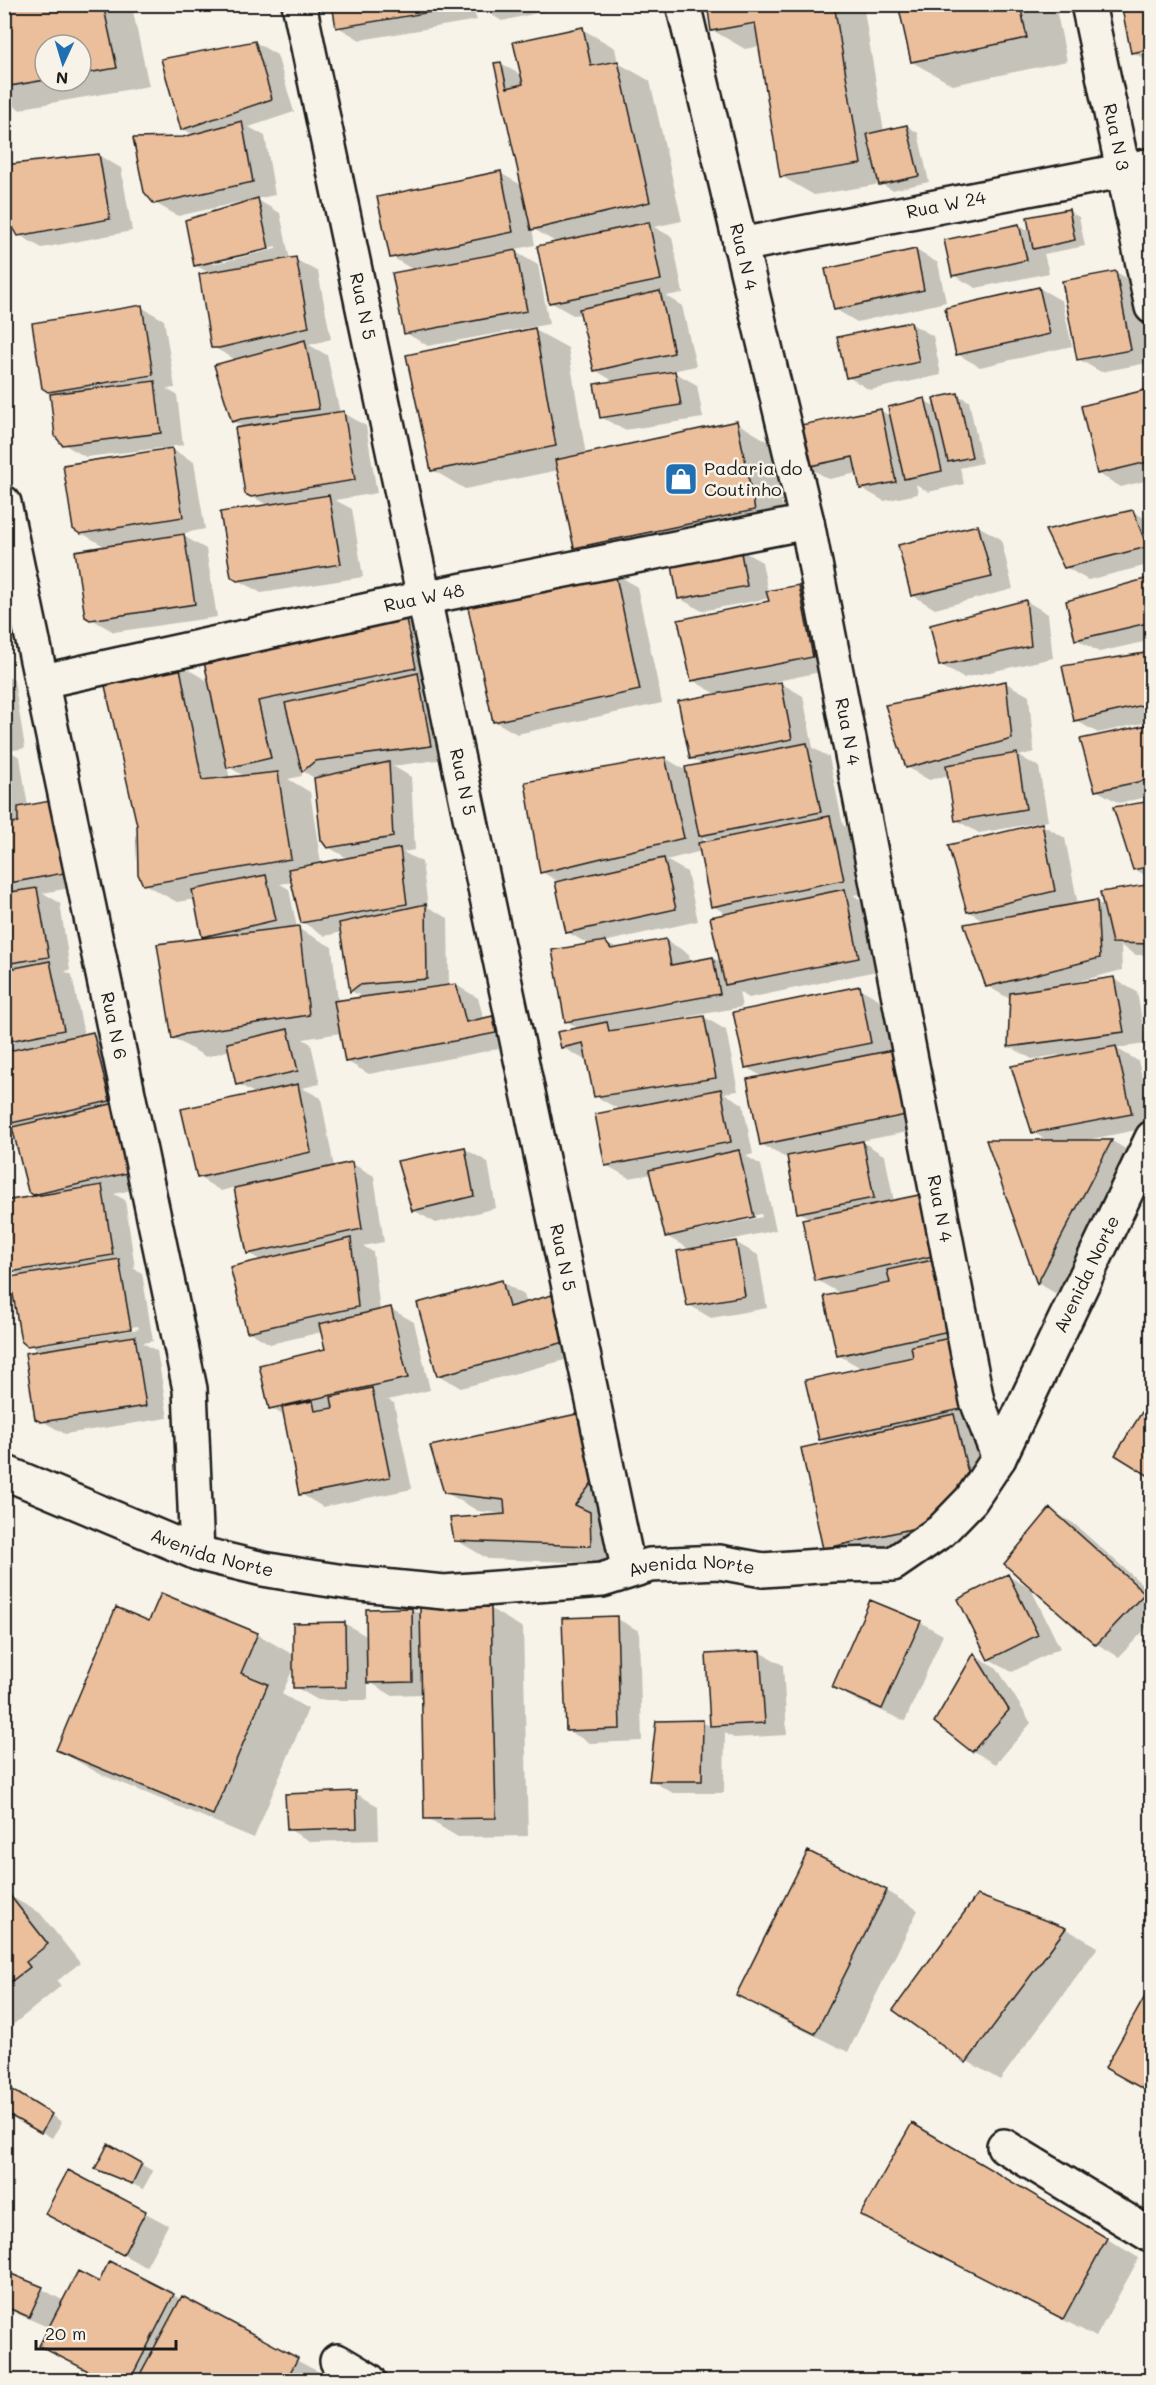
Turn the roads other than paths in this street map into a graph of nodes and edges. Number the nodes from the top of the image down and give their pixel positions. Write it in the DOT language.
graph roads {
  1 [pos="299,4"];
  2 [pos="683,4"];
  3 [pos="1088,4"];
  4 [pos="1138,167"];
  5 [pos="740,245"];
  6 [pos="1152,307"];
  7 [pos="4,503"];
  8 [pos="807,522"];
  9 [pos="423,598"];
  10 [pos="43,681"];
  11 [pos="1152,1138"];
  12 [pos="999,1458"];
  13 [pos="4,1472"];
  14 [pos="197,1553"];
  15 [pos="626,1558"];
  16 [pos="1004,2146"];
  17 [pos="1152,2236"];
  18 [pos="337,2361"];
  19 [pos="369,2380"];
  1 -- 9 [label="street, Rua N 5"];
  2 -- 5 [label="street, Rua N 4"];
  3 -- 4 [label="street, Rua N 3"];
  4 -- 5 [label="street, Rua W 24"];
  4 -- 6 [label="street, Rua N 3"];
  5 -- 8 [label="street, Rua N 4"];
  7 -- 10 [label="street, Rua N 6"];
  8 -- 9 [label="street, Rua W 48"];
  8 -- 12 [label="street, Rua N 4"];
  9 -- 10 [label="street, Rua W 48"];
  9 -- 15 [label="street, Rua N 5"];
  10 -- 14 [label="street, Rua N 6"];
  11 -- 12 [label="street, Avenida Norte"];
  12 -- 14 [label="street, Avenida Norte"];
  13 -- 14 [label="street, Avenida Norte"];
  16 -- 17 [label="street"];
  18 -- 19 [label="street"];
}
